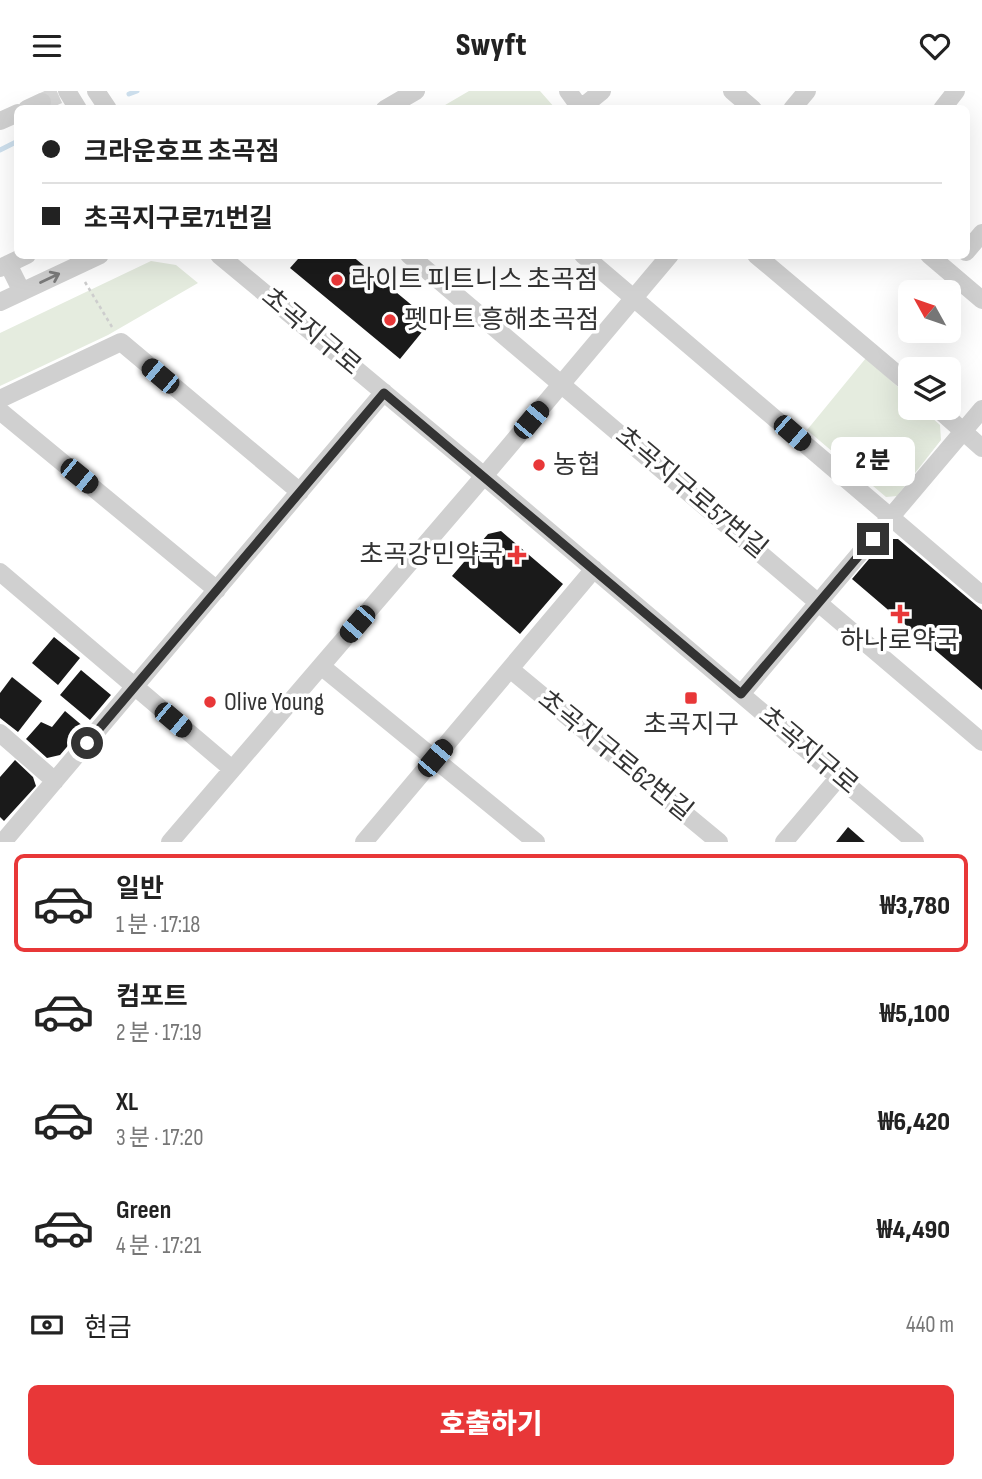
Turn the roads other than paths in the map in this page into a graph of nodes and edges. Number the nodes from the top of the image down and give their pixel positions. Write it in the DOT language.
graph roads {
  1 [pos="416,91"];
  2 [pos="568,91"];
  3 [pos="602,91"];
  4 [pos="733,91"];
  5 [pos="807,91"];
  6 [pos="956,91"];
  7 [pos="392,105"];
  8 [pos="579,105"];
  9 [pos="585,105"];
  10 [pos="749,105"];
  11 [pos="795,105"];
  12 [pos="945,105"];
  13 [pos="982,233"];
  14 [pos="970,248"];
  15 [pos="91,259"];
  16 [pos="224,259"];
  17 [pos="414,259"];
  18 [pos="588,259"];
  19 [pos="667,259"];
  20 [pos="762,259"];
  21 [pos="934,259"];
  22 [pos="961,259"];
  23 [pos="4,266"];
  24 [pos="949,272"];
  25 [pos="22,292"];
  26 [pos="633,298"];
  27 [pos="982,300"];
  28 [pos="0,302"];
  29 [pos="898,375"];
  30 [pos="562,383"];
  31 [pos="384,393"];
  32 [pos="0,399"];
  33 [pos="982,409"];
  34 [pos="0,411"];
  35 [pos="951,420"];
  36 [pos="963,431"];
  37 [pos="982,448"];
  38 [pos="484,476"];
  39 [pos="300,492"];
  40 [pos="891,518"];
  41 [pos="594,569"];
  42 [pos="0,572"];
  43 [pos="217,590"];
  44 [pos="982,595"];
  45 [pos="819,602"];
  46 [pos="321,666"];
  47 [pos="510,669"];
  48 [pos="134,687"];
  49 [pos="741,694"];
  50 [pos="0,733"];
  51 [pos="982,741"];
  52 [pos="435,758"];
  53 [pos="232,769"];
  54 [pos="839,777"];
  55 [pos="55,781"];
  56 [pos="3,842"];
  57 [pos="170,842"];
  58 [pos="364,842"];
  59 [pos="536,842"];
  60 [pos="719,842"];
  61 [pos="784,842"];
  62 [pos="915,842"];
  1 -- 7 [label="street"];
  2 -- 8 [label="street"];
  3 -- 9 [label="street"];
  4 -- 10 [label="street"];
  5 -- 11 [label="street"];
  6 -- 12 [label="street"];
  13 -- 14 [label="street"];
  25 -- 15 [label="street, one-way"];
  16 -- 31 [label="street, 초곡지구로"];
  17 -- 30 [label="street, 초곡지구로57번길"];
  18 -- 26 [label="street"];
  19 -- 26 [label="street"];
  20 -- 29 [label="street"];
  21 -- 24 [label="street"];
  22 -- 24 [label="street"];
  23 -- 25 [label="street"];
  24 -- 27 [label="street"];
  25 -- 28 [label="street"];
  26 -- 30 [label="street"];
  26 -- 40 [label="street"];
  30 -- 38 [label="street"];
  30 -- 45 [label="street, 초곡지구로57번길"];
  31 -- 38 [label="street, 초곡지구로"];
  31 -- 39 [label="street"];
  32 -- 39 [label="street"];
  33 -- 36 [label="street"];
  34 -- 43 [label="street"];
  35 -- 36 [label="street"];
  36 -- 37 [label="street"];
  36 -- 40 [label="street"];
  38 -- 41 [label="street, 초곡지구로"];
  38 -- 46 [label="street"];
  39 -- 43 [label="street"];
  40 -- 44 [label="street"];
  40 -- 45 [label="street"];
  41 -- 47 [label="street"];
  41 -- 49 [label="street, 초곡지구로"];
  42 -- 48 [label="street"];
  43 -- 48 [label="street"];
  45 -- 49 [label="street"];
  45 -- 51 [label="street, 초곡지구로57번길"];
  46 -- 52 [label="street"];
  46 -- 53 [label="street"];
  47 -- 52 [label="street"];
  47 -- 60 [label="street, 초곡지구로62번길"];
  48 -- 53 [label="street"];
  48 -- 55 [label="street"];
  49 -- 54 [label="street, 초곡지구로"];
  50 -- 55 [label="street"];
  52 -- 58 [label="street"];
  52 -- 59 [label="street"];
  53 -- 57 [label="street"];
  54 -- 61 [label="street"];
  54 -- 62 [label="street, 초곡지구로"];
  55 -- 56 [label="street"];
}
